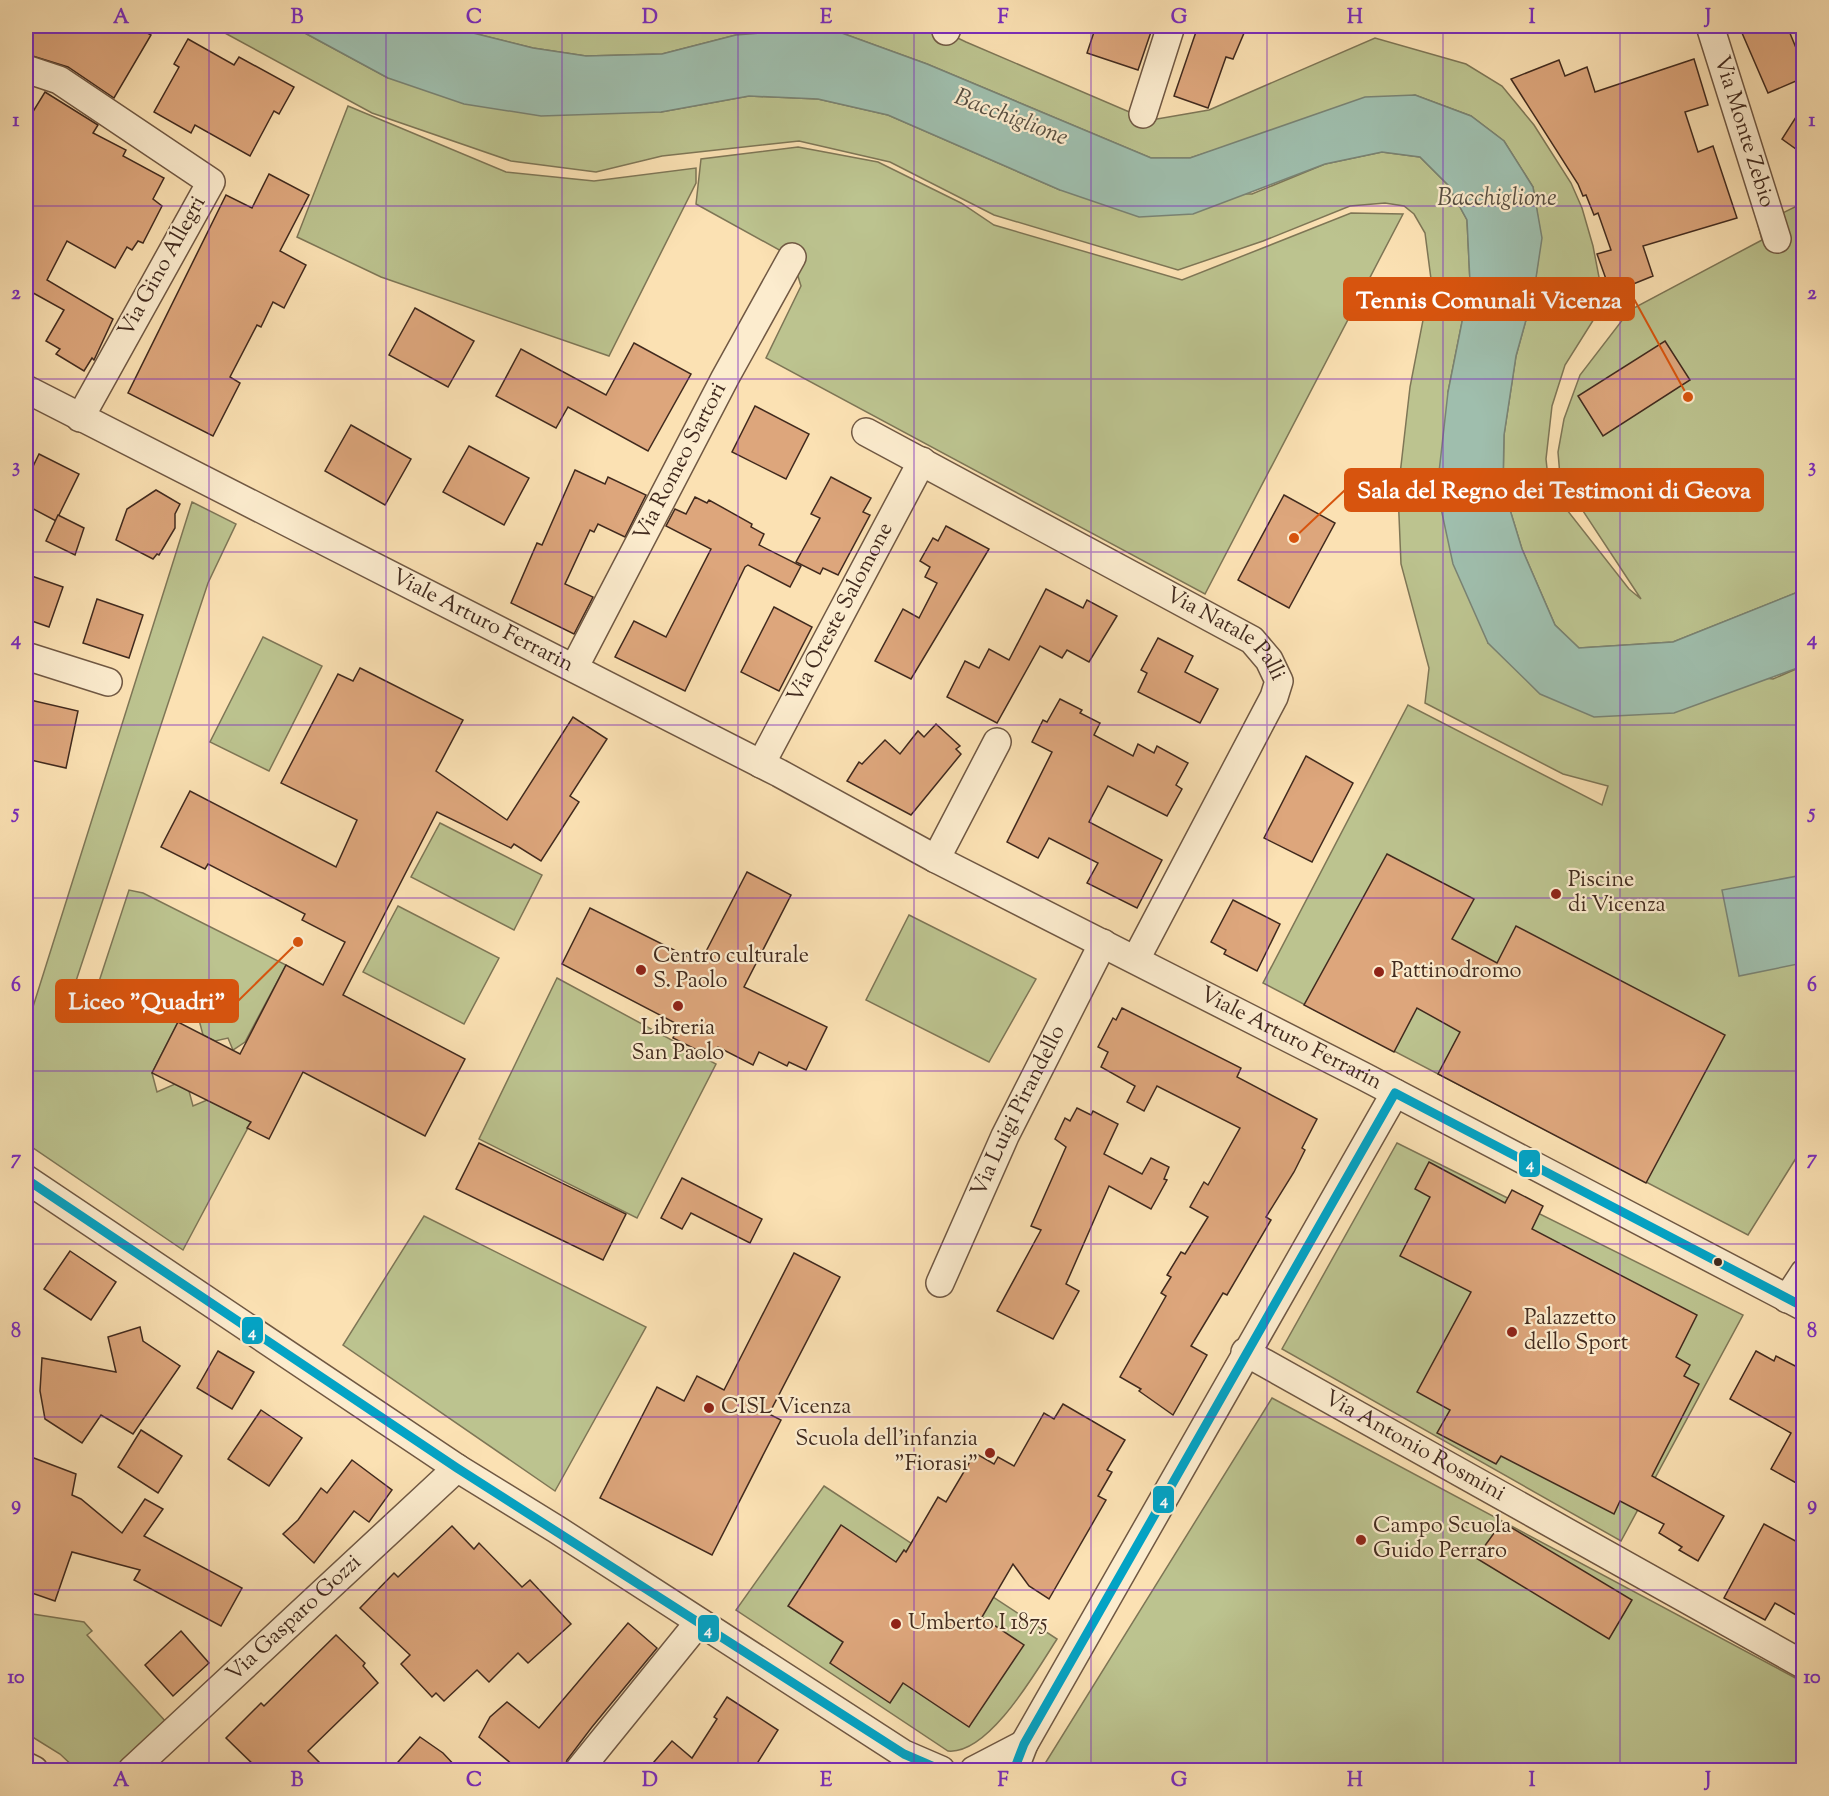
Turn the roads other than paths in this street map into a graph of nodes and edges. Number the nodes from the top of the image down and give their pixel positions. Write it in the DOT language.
graph roads {
  1 [pos="1171,26"];
  2 [pos="1710,26"];
  3 [pos="26,69"];
  4 [pos="1143,114"];
  5 [pos="1777,239"];
  6 [pos="792,257"];
  7 [pos="26,389"];
  8 [pos="81,418"];
  9 [pos="866,432"];
  10 [pos="922,461"];
  11 [pos="26,656"];
  12 [pos="574,668"];
  13 [pos="108,682"];
  14 [pos="997,742"];
  15 [pos="761,764"];
  16 [pos="936,858"];
  17 [pos="1103,943"];
  18 [pos="1136,959"];
  19 [pos="1395,1093"];
  20 [pos="26,1179"];
  21 [pos="1803,1273"];
  22 [pos="940,1283"];
  23 [pos="1795,1303"];
  24 [pos="1245,1352"];
  25 [pos="457,1468"];
  26 [pos="699,1622"];
  27 [pos="1803,1665"];
  28 [pos="1024,1744"];
  29 [pos="909,1762"];
  30 [pos="26,1766"];
  31 [pos="34,1770"];
  32 [pos="132,1770"];
  33 [pos="579,1770"];
  34 [pos="941,1770"];
  35 [pos="974,1770"];
  36 [pos="1014,1770"];
  1 -- 4 [label="street"];
  2 -- 5 [label="street, Via Monte Zebio"];
  3 -- 8 [label="street, Via Gino Allegri"];
  6 -- 12 [label="street, Via Romeo Sartori"];
  7 -- 8 [label="street, Viale Arturo Ferrarin"];
  8 -- 12 [label="street, Viale Arturo Ferrarin"];
  9 -- 10 [label="street"];
  10 -- 15 [label="street, Via Oreste Salomone"];
  10 -- 18 [label="street, Via Natale Palli"];
  11 -- 13 [label="street"];
  12 -- 15 [label="street, Viale Arturo Ferrarin"];
  14 -- 16 [label="street"];
  15 -- 16 [label="street, Viale Arturo Ferrarin"];
  16 -- 17 [label="street, Viale Arturo Ferrarin"];
  17 -- 18 [label="street, Viale Arturo Ferrarin"];
  17 -- 22 [label="street, Via Luigi Pirandello"];
  18 -- 19 [label="street, Viale Arturo Ferrarin"];
  19 -- 23 [label="street, Viale Arturo Ferrarin"];
  19 -- 24 [label="street"];
  20 -- 25 [label="street"];
  21 -- 23 [label="street"];
  24 -- 27 [label="street, Via Antonio Rosmini"];
  24 -- 28 [label="street"];
  25 -- 26 [label="street"];
  25 -- 32 [label="street, Via Gasparo Gozzi"];
  26 -- 29 [label="street"];
  26 -- 33 [label="street"];
  28 -- 35 [label="street"];
  28 -- 36 [label="street"];
  29 -- 34 [label="street"];
  30 -- 31 [label="street"];
}
